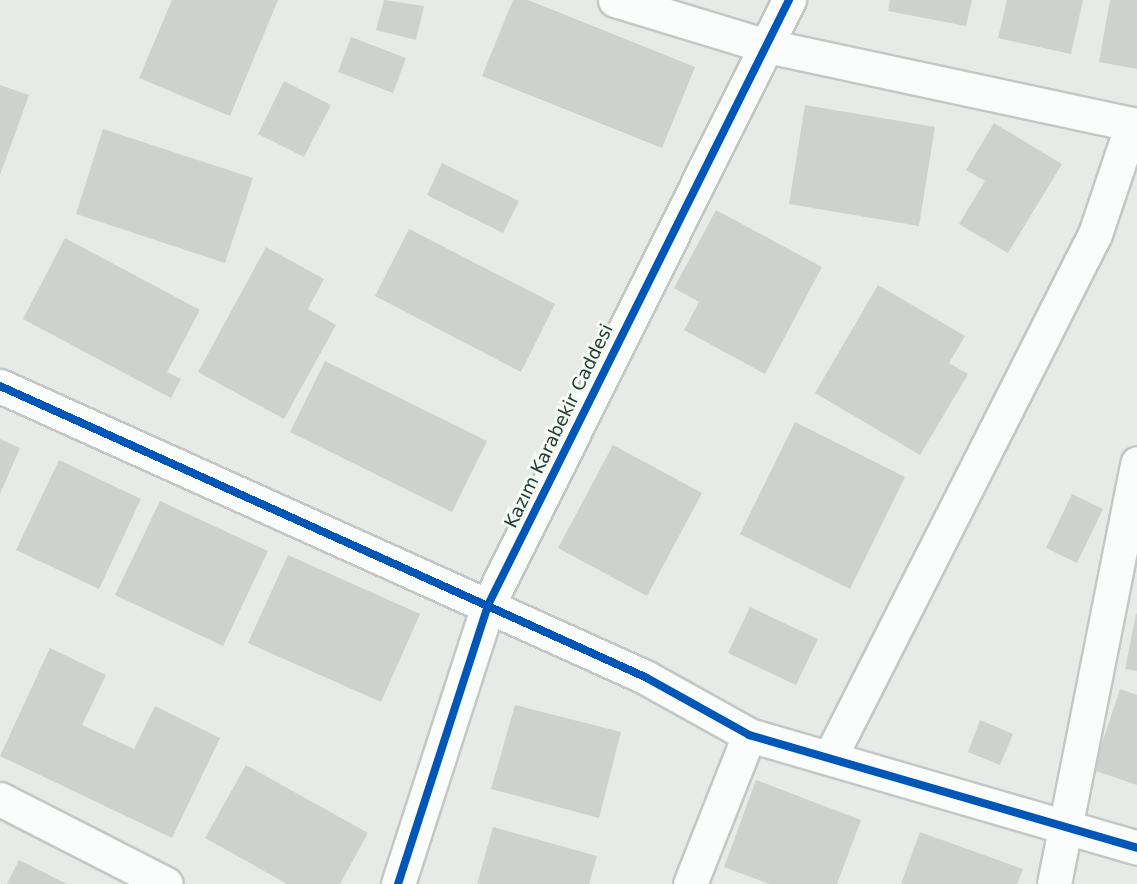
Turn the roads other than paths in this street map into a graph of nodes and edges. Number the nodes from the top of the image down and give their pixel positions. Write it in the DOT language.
graph roads {
  1 [pos="615,0"];
  2 [pos="789,0"];
  3 [pos="763,45"];
  4 [pos="1135,125"];
  5 [pos="0,386"];
  6 [pos="1137,463"];
  7 [pos="488,604"];
  8 [pos="749,735"];
  9 [pos="830,757"];
  10 [pos="0,799"];
  11 [pos="1067,824"];
  12 [pos="1137,848"];
  13 [pos="166,884"];
  14 [pos="398,884"];
  15 [pos="690,884"];
  16 [pos="1054,884"];
  1 -- 3 [label="street"];
  2 -- 3 [label="street, Kazım Karabekir Caddesi"];
  3 -- 4 [label="street"];
  3 -- 7 [label="street, Kazım Karabekir Caddesi"];
  4 -- 9 [label="street"];
  5 -- 7 [label="street"];
  6 -- 11 [label="street"];
  7 -- 8 [label="street"];
  7 -- 14 [label="street, Kazım Karabekir Caddesi"];
  8 -- 9 [label="street"];
  8 -- 15 [label="street"];
  9 -- 11 [label="street"];
  10 -- 13 [label="street"];
  11 -- 12 [label="street"];
  11 -- 16 [label="street"];
}
